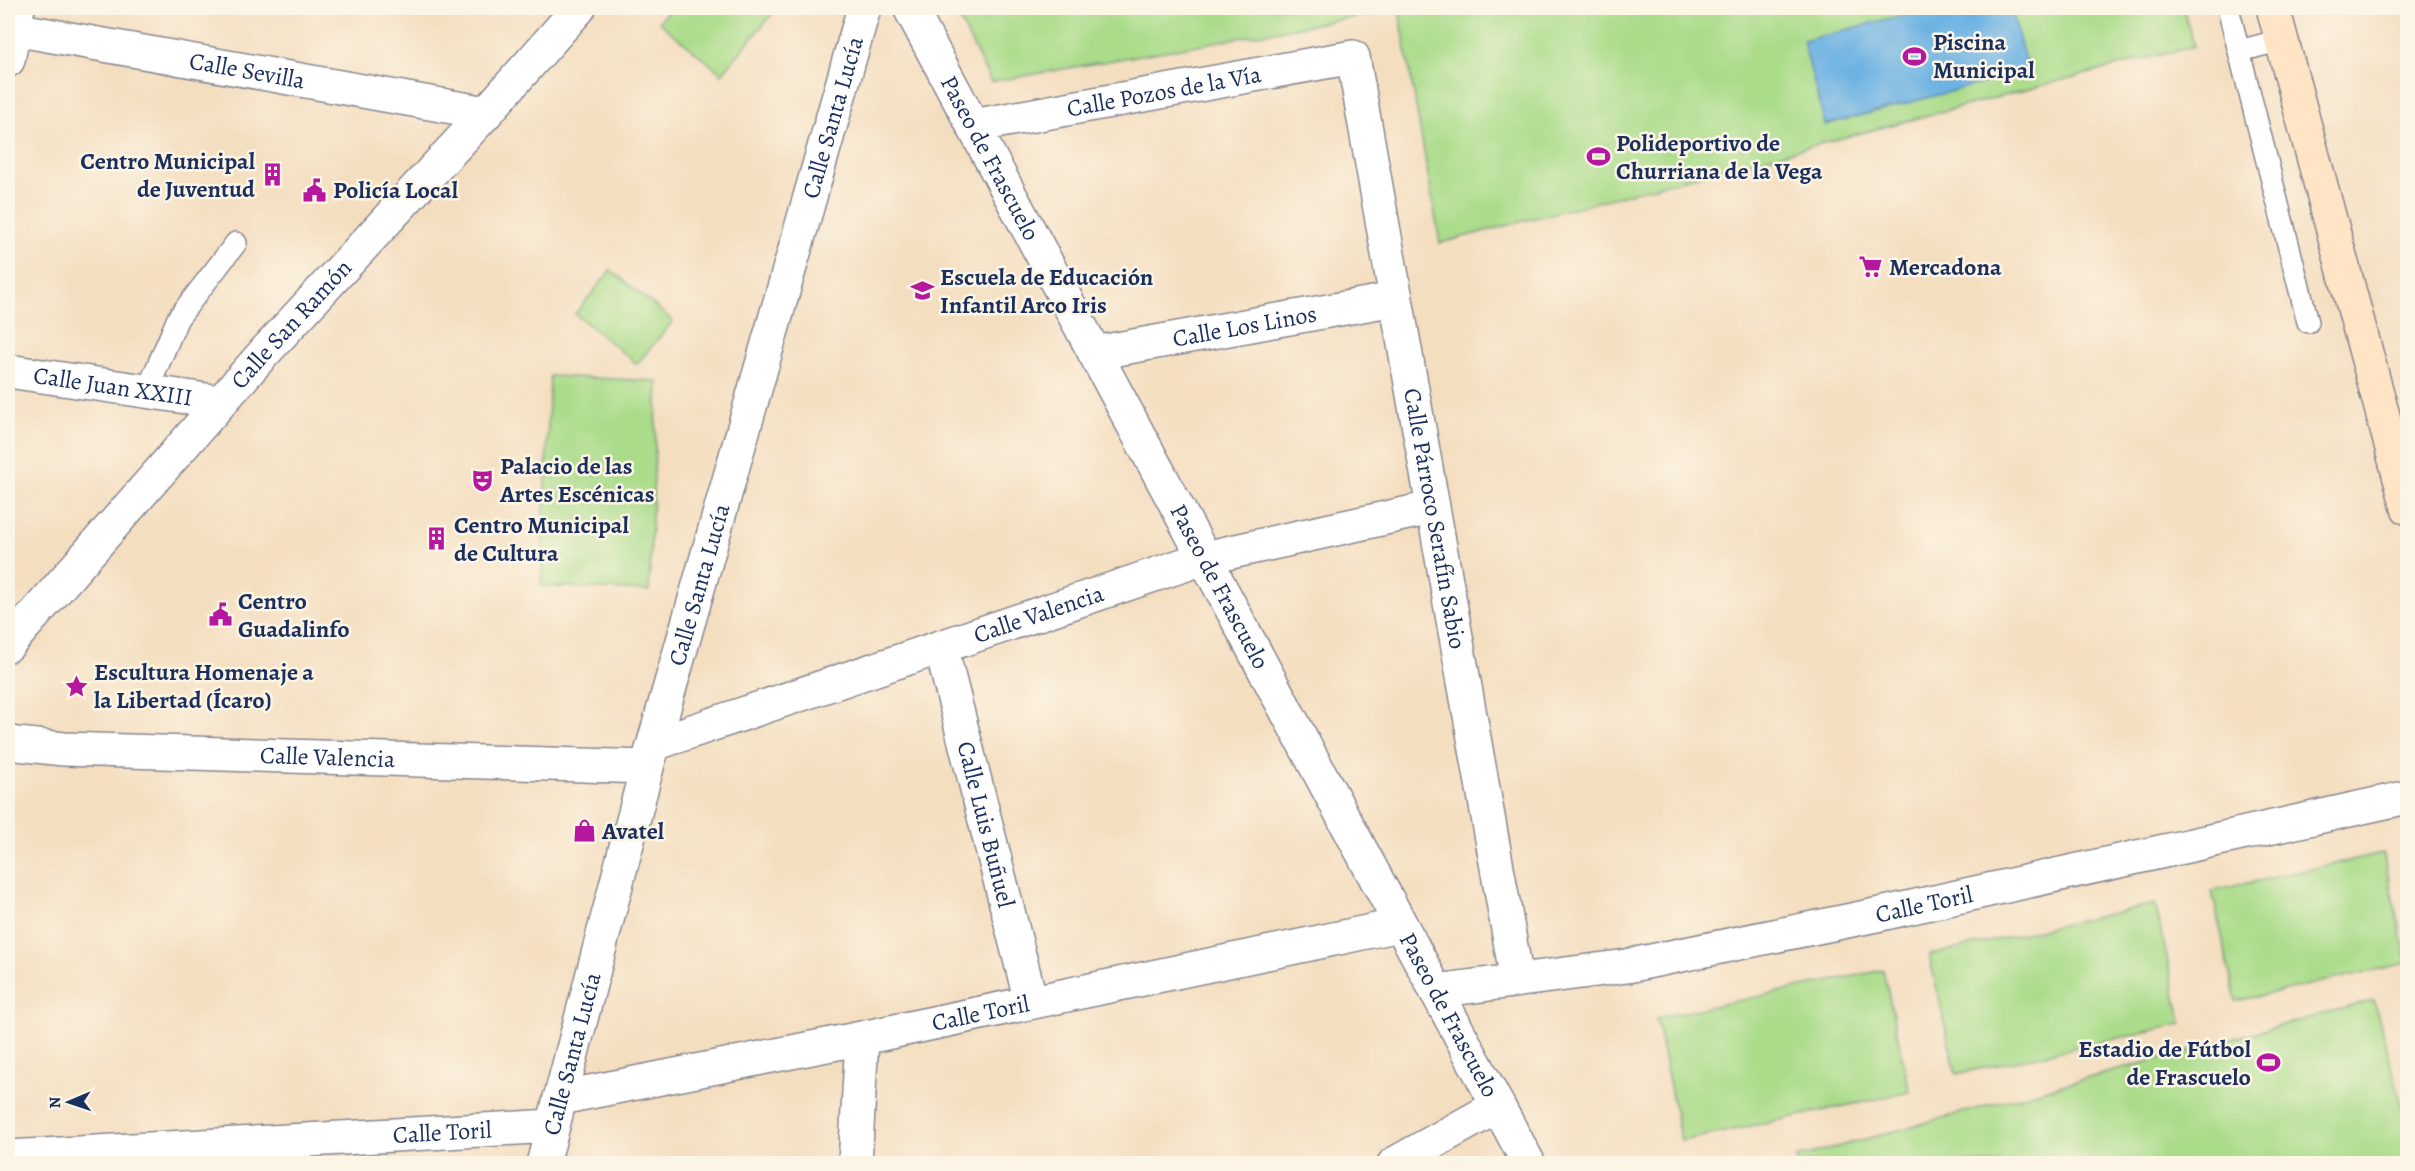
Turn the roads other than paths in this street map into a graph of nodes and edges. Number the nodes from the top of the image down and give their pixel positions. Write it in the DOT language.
graph roads {
  1 [pos="579,8"];
  2 [pos="864,8"];
  3 [pos="910,8"];
  4 [pos="2228,8"];
  5 [pos="2273,8"];
  6 [pos="12,31"];
  7 [pos="2282,40"];
  8 [pos="2239,51"];
  9 [pos="1353,57"];
  10 [pos="486,113"];
  11 [pos="973,126"];
  12 [pos="236,243"];
  13 [pos="1395,298"];
  14 [pos="2308,322"];
  15 [pos="1095,353"];
  16 [pos="8,371"];
  17 [pos="147,392"];
  18 [pos="220,402"];
  19 [pos="1431,508"];
  20 [pos="2408,508"];
  21 [pos="1204,558"];
  22 [pos="8,645"];
  23 [pos="941,647"];
  24 [pos="8,743"];
  25 [pos="650,755"];
  26 [pos="2408,796"];
  27 [pos="1400,925"];
  28 [pos="1517,980"];
  29 [pos="1437,992"];
  30 [pos="1031,1002"];
  31 [pos="862,1038"];
  32 [pos="1498,1106"];
  33 [pos="556,1112"];
  34 [pos="8,1156"];
  35 [pos="543,1164"];
  36 [pos="855,1164"];
  37 [pos="1394,1164"];
  38 [pos="1529,1164"];
  1 -- 10 [label="street, Calle San Ramón"];
  2 -- 25 [label="street, Calle Santa Lucía"];
  3 -- 11 [label="street, Paseo de Frascuelo"];
  4 -- 8 [label="lane"];
  5 -- 7 [label="main road"];
  6 -- 10 [label="street, Calle Sevilla"];
  7 -- 8 [label="lane"];
  7 -- 20 [label="main road"];
  8 -- 14 [label="lane"];
  9 -- 11 [label="street, Calle Pozos de la Vía"];
  9 -- 13 [label="street, Calle Párroco Serafín Sabio"];
  10 -- 18 [label="street, Calle San Ramón"];
  11 -- 15 [label="street, Paseo de Frascuelo"];
  12 -- 17 [label="lane"];
  13 -- 15 [label="street, Calle Los Linos"];
  13 -- 19 [label="street, Calle Párroco Serafín Sabio"];
  15 -- 21 [label="street, Paseo de Frascuelo"];
  16 -- 17 [label="street, Calle Juan XXIII"];
  17 -- 18 [label="street, Calle Juan XXIII"];
  18 -- 22 [label="street, Calle San Ramón"];
  19 -- 21 [label="street, Calle Valencia"];
  19 -- 28 [label="street, Calle Párroco Serafín Sabio"];
  21 -- 23 [label="street, Calle Valencia"];
  21 -- 27 [label="street, Paseo de Frascuelo"];
  23 -- 25 [label="street, Calle Valencia"];
  23 -- 30 [label="street, Calle Luis Buñuel"];
  24 -- 25 [label="street, Calle Valencia"];
  25 -- 33 [label="street, Calle Santa Lucía"];
  26 -- 28 [label="street, Calle Toril"];
  27 -- 29 [label="street, Paseo de Frascuelo"];
  27 -- 30 [label="street, Calle Toril"];
  28 -- 29 [label="street, Calle Toril"];
  29 -- 32 [label="street, Paseo de Frascuelo"];
  30 -- 31 [label="street, Calle Toril"];
  31 -- 33 [label="street, Calle Toril"];
  31 -- 36 [label="street"];
  32 -- 37 [label="street"];
  32 -- 38 [label="street, Paseo de Frascuelo"];
  33 -- 34 [label="street, Calle Toril"];
  33 -- 35 [label="street, Calle Santa Lucía"];
}
